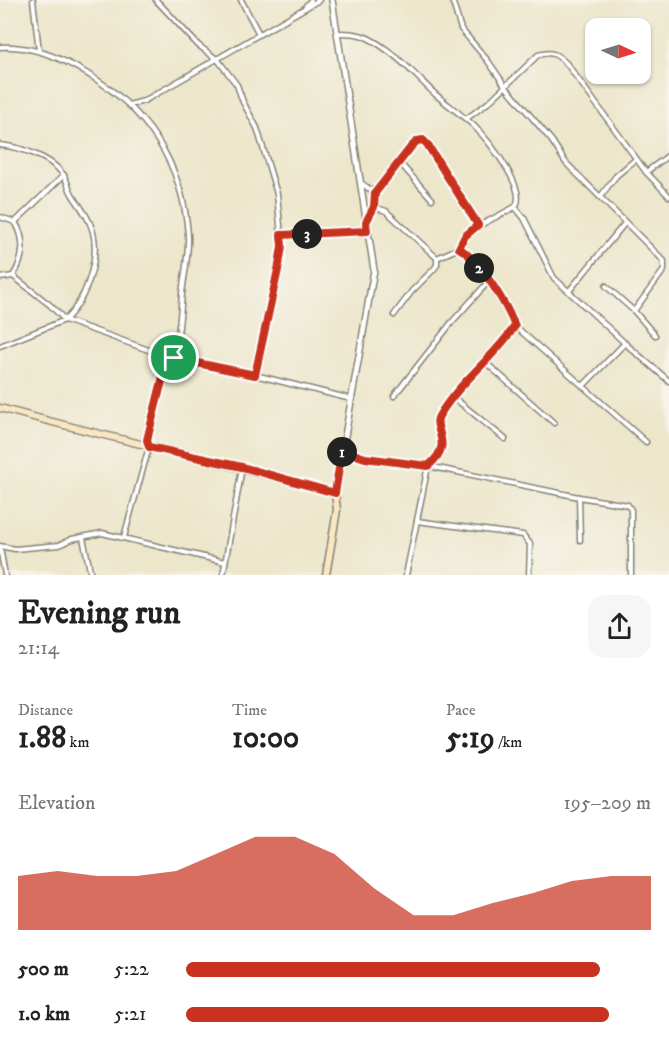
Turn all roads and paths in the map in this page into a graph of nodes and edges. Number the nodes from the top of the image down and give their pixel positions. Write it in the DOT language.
graph roads {
  1 [pos="33,0"];
  2 [pos="156,0"];
  3 [pos="242,0"];
  4 [pos="311,0"];
  5 [pos="320,0"];
  6 [pos="330,0"];
  7 [pos="452,0"];
  8 [pos="302,10"];
  9 [pos="337,33"];
  10 [pos="259,34"];
  11 [pos="0,47"];
  12 [pos="39,51"];
  13 [pos="218,60"];
  14 [pos="506,87"];
  15 [pos="129,105"];
  16 [pos="466,119"];
  17 [pos="0,145"];
  18 [pos="669,155"];
  19 [pos="636,159"];
  20 [pos="399,162"];
  21 [pos="646,172"];
  22 [pos="64,175"];
  23 [pos="360,183"];
  24 [pos="375,193"];
  25 [pos="669,196"];
  26 [pos="600,198"];
  27 [pos="432,199"];
  28 [pos="374,207"];
  29 [pos="515,207"];
  30 [pos="0,217"];
  31 [pos="15,222"];
  32 [pos="366,222"];
  33 [pos="625,223"];
  34 [pos="478,225"];
  35 [pos="367,231"];
  36 [pos="281,235"];
  37 [pos="459,248"];
  38 [pos="437,258"];
  39 [pos="13,276"];
  40 [pos="0,278"];
  41 [pos="489,281"];
  42 [pos="606,286"];
  43 [pos="569,291"];
  44 [pos="634,311"];
  45 [pos="394,315"];
  46 [pos="65,320"];
  47 [pos="515,326"];
  48 [pos="655,335"];
  49 [pos="624,343"];
  50 [pos="0,346"];
  51 [pos="168,357"];
  52 [pos="174,358"];
  53 [pos="484,361"];
  54 [pos="255,375"];
  55 [pos="669,381"];
  56 [pos="583,386"];
  57 [pos="394,396"];
  58 [pos="453,397"];
  59 [pos="349,399"];
  60 [pos="0,408"];
  61 [pos="555,423"];
  62 [pos="505,439"];
  63 [pos="646,442"];
  64 [pos="149,447"];
  65 [pos="342,450"];
  66 [pos="428,466"];
  67 [pos="242,467"];
  68 [pos="335,493"];
  69 [pos="579,497"];
  70 [pos="417,521"];
  71 [pos="124,537"];
  72 [pos="83,538"];
  73 [pos="580,540"];
  74 [pos="0,547"];
  75 [pos="225,562"];
  76 [pos="5,575"];
  77 [pos="91,575"];
  78 [pos="223,575"];
  79 [pos="326,575"];
  80 [pos="406,575"];
  81 [pos="529,575"];
  82 [pos="630,575"];
  1 -- 12 [label="street"];
  2 -- 13 [label="street"];
  3 -- 10 [label="street"];
  4 -- 8 [label="street"];
  5 -- 8 [label="street"];
  6 -- 9 [label="street"];
  7 -- 14 [label="street"];
  8 -- 10 [label="street"];
  9 -- 16 [label="street"];
  9 -- 23 [label="street"];
  10 -- 13 [label="street"];
  11 -- 12 [label="street"];
  12 -- 15 [label="street"];
  13 -- 15 [label="street"];
  13 -- 36 [label="street"];
  14 -- 16 [label="street"];
  14 -- 19 [label="street"];
  14 -- 26 [label="street"];
  15 -- 52 [label="street"];
  16 -- 29 [label="street"];
  17 -- 22 [label="street"];
  18 -- 21 [label="street"];
  19 -- 21 [label="street"];
  19 -- 26 [label="street"];
  20 -- 24 [label="street"];
  20 -- 27 [label="street"];
  20 -- 34 [label="street"];
  21 -- 25 [label="street"];
  22 -- 31 [label="street"];
  22 -- 46 [label="street"];
  23 -- 24 [label="street"];
  23 -- 32 [label="street"];
  24 -- 28 [label="street"];
  26 -- 33 [label="street"];
  28 -- 32 [label="street"];
  28 -- 38 [label="street"];
  29 -- 34 [label="street"];
  29 -- 43 [label="street"];
  30 -- 31 [label="street"];
  31 -- 39 [label="street"];
  32 -- 35 [label="street"];
  33 -- 43 [label="street"];
  33 -- 44 [label="street"];
  34 -- 37 [label="street"];
  35 -- 36 [label="street"];
  35 -- 59 [label="street"];
  36 -- 54 [label="street"];
  37 -- 38 [label="street"];
  37 -- 41 [label="street"];
  38 -- 45 [label="street"];
  39 -- 40 [label="street"];
  39 -- 46 [label="street"];
  41 -- 47 [label="street"];
  41 -- 57 [label="street"];
  42 -- 44 [label="street"];
  43 -- 49 [label="street"];
  44 -- 48 [label="street"];
  46 -- 50 [label="street"];
  46 -- 51 [label="street"];
  47 -- 53 [label="street"];
  47 -- 56 [label="street"];
  49 -- 55 [label="street"];
  49 -- 56 [label="street"];
  51 -- 52 [label="street"];
  51 -- 64 [label="street"];
  52 -- 54 [label="street"];
  53 -- 58 [label="street"];
  53 -- 61 [label="street"];
  54 -- 59 [label="street"];
  56 -- 63 [label="street"];
  58 -- 62 [label="street"];
  58 -- 66 [label="street"];
  59 -- 65 [label="street"];
  60 -- 64 [label="main road"];
  64 -- 67 [label="main road"];
  64 -- 71 [label="street"];
  65 -- 66 [label="street"];
  65 -- 68 [label="street"];
  66 -- 69 [label="street"];
  66 -- 70 [label="street"];
  67 -- 68 [label="main road"];
  67 -- 75 [label="street"];
  68 -- 79 [label="main road"];
  69 -- 73 [label="street"];
  69 -- 82 [label="street"];
  70 -- 80 [label="street"];
  70 -- 81 [label="street"];
  71 -- 72 [label="street"];
  71 -- 75 [label="street"];
  72 -- 74 [label="street"];
  72 -- 77 [label="street"];
  74 -- 76 [label="street"];
  75 -- 78 [label="street"];
}
